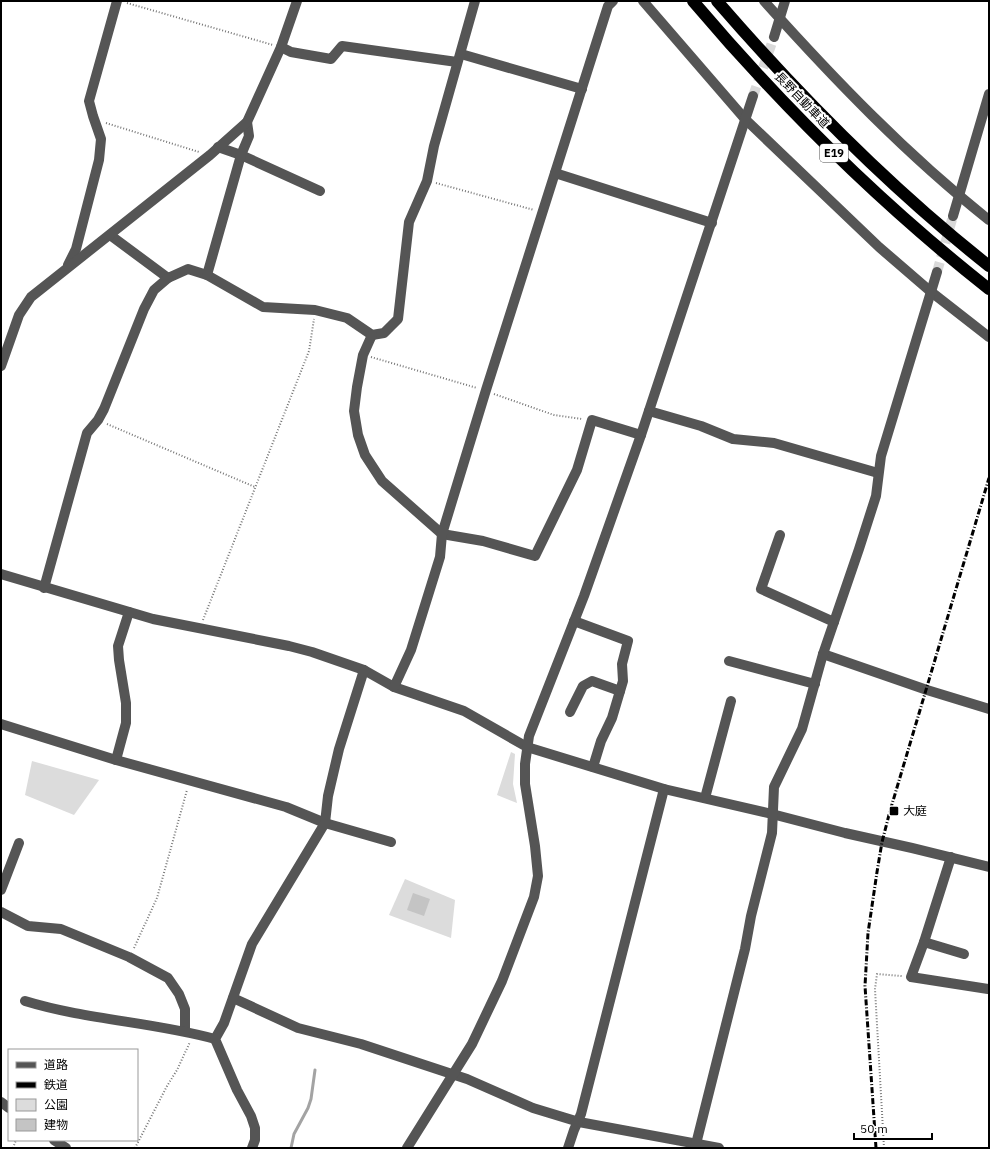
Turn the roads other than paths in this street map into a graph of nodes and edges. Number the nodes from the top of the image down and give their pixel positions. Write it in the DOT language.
graph roads {
  1 [pos="117,1"];
  2 [pos="298,1"];
  3 [pos="475,1"];
  4 [pos="613,1"];
  5 [pos="644,1"];
  6 [pos="693,1"];
  7 [pos="717,1"];
  8 [pos="764,1"];
  9 [pos="785,1"];
  10 [pos="780,18"];
  11 [pos="774,37"];
  12 [pos="281,47"];
  13 [pos="459,58"];
  14 [pos="582,89"];
  15 [pos="989,94"];
  16 [pos="754,96"];
  17 [pos="745,119"];
  18 [pos="247,122"];
  19 [pos="218,147"];
  20 [pos="241,155"];
  21 [pos="555,173"];
  22 [pos="320,190"];
  23 [pos="959,196"];
  24 [pos="953,216"];
  25 [pos="989,220"];
  26 [pos="712,223"];
  27 [pos="110,235"];
  28 [pos="989,266"];
  29 [pos="68,267"];
  30 [pos="937,272"];
  31 [pos="207,276"];
  32 [pos="168,278"];
  33 [pos="989,289"];
  34 [pos="930,291"];
  35 [pos="372,335"];
  36 [pos="989,337"];
  37 [pos="1,366"];
  38 [pos="649,410"];
  39 [pos="640,435"];
  40 [pos="878,473"];
  41 [pos="442,534"];
  42 [pos="780,535"];
  43 [pos="1,574"];
  44 [pos="44,588"];
  45 [pos="129,612"];
  46 [pos="574,621"];
  47 [pos="834,622"];
  48 [pos="822,654"];
  49 [pos="729,661"];
  50 [pos="364,670"];
  51 [pos="815,684"];
  52 [pos="394,687"];
  53 [pos="620,691"];
  54 [pos="731,701"];
  55 [pos="989,709"];
  56 [pos="570,712"];
  57 [pos="1,724"];
  58 [pos="526,747"];
  59 [pos="116,760"];
  60 [pos="593,767"];
  61 [pos="664,789"];
  62 [pos="705,798"];
  63 [pos="772,814"];
  64 [pos="325,823"];
  65 [pos="391,842"];
  66 [pos="19,843"];
  67 [pos="951,857"];
  68 [pos="989,867"];
  69 [pos="1,890"];
  70 [pos="1,912"];
  71 [pos="924,942"];
  72 [pos="964,954"];
  73 [pos="988,989"];
  74 [pos="233,998"];
  75 [pos="25,1000"];
  76 [pos="189,1032"];
  77 [pos="215,1040"];
  78 [pos="453,1075"];
  79 [pos="579,1122"];
  80 [pos="56,1141"];
  81 [pos="696,1146"];
  82 [pos="66,1148"];
  83 [pos="252,1148"];
  84 [pos="407,1148"];
  85 [pos="568,1148"];
  86 [pos="719,1148"];
  1 -- 29 [label="street"];
  2 -- 12 [label="street"];
  3 -- 13 [label="street"];
  4 -- 14 [label="street"];
  5 -- 17 [label="street"];
  6 -- 33 [label="highway, 長野自動車道 / E19"];
  7 -- 28 [label="highway, 長野自動車道 / E19"];
  8 -- 10 [label="street"];
  9 -- 10 [label="street"];
  10 -- 11 [label="street"];
  10 -- 23 [label="street"];
  12 -- 13 [label="street"];
  12 -- 18 [label="street"];
  13 -- 14 [label="street"];
  13 -- 35 [label="street"];
  14 -- 21 [label="street"];
  15 -- 23 [label="street"];
  16 -- 17 [label="street"];
  17 -- 26 [label="street"];
  17 -- 34 [label="street"];
  18 -- 19 [label="street"];
  18 -- 20 [label="street"];
  19 -- 20 [label="street"];
  19 -- 27 [label="street"];
  20 -- 22 [label="street"];
  20 -- 31 [label="street"];
  21 -- 26 [label="street"];
  21 -- 41 [label="street"];
  23 -- 24 [label="street"];
  23 -- 25 [label="street"];
  26 -- 38 [label="street"];
  27 -- 29 [label="street"];
  27 -- 32 [label="street"];
  29 -- 37 [label="street"];
  30 -- 34 [label="street"];
  31 -- 32 [label="street"];
  31 -- 35 [label="street"];
  32 -- 44 [label="street"];
  34 -- 36 [label="street"];
  34 -- 40 [label="street"];
  35 -- 41 [label="street"];
  38 -- 39 [label="street"];
  38 -- 40 [label="street"];
  39 -- 41 [label="street"];
  39 -- 46 [label="street"];
  40 -- 47 [label="street"];
  41 -- 52 [label="street"];
  42 -- 47 [label="street"];
  43 -- 44 [label="street"];
  44 -- 45 [label="street"];
  45 -- 50 [label="street"];
  45 -- 59 [label="street"];
  46 -- 53 [label="street"];
  46 -- 58 [label="street"];
  47 -- 48 [label="street"];
  48 -- 51 [label="street"];
  48 -- 55 [label="street"];
  49 -- 51 [label="street"];
  50 -- 52 [label="street"];
  50 -- 64 [label="street"];
  51 -- 63 [label="street"];
  52 -- 58 [label="street"];
  53 -- 56 [label="street"];
  53 -- 60 [label="street"];
  54 -- 62 [label="street"];
  57 -- 59 [label="street"];
  58 -- 60 [label="street"];
  58 -- 78 [label="street"];
  59 -- 64 [label="street"];
  60 -- 61 [label="street"];
  61 -- 62 [label="street"];
  61 -- 79 [label="street"];
  62 -- 63 [label="street"];
  63 -- 67 [label="street"];
  63 -- 81 [label="street"];
  64 -- 65 [label="street"];
  64 -- 74 [label="street"];
  66 -- 69 [label="street"];
  67 -- 68 [label="street"];
  67 -- 71 [label="street"];
  70 -- 76 [label="street"];
  71 -- 72 [label="street"];
  71 -- 73 [label="street"];
  74 -- 77 [label="street"];
  74 -- 78 [label="street"];
  75 -- 76 [label="street"];
  76 -- 77 [label="street"];
  77 -- 83 [label="street"];
  78 -- 79 [label="street"];
  78 -- 84 [label="street"];
  79 -- 81 [label="street"];
  79 -- 85 [label="street"];
  80 -- 82 [label="street"];
  81 -- 86 [label="street"];
}
